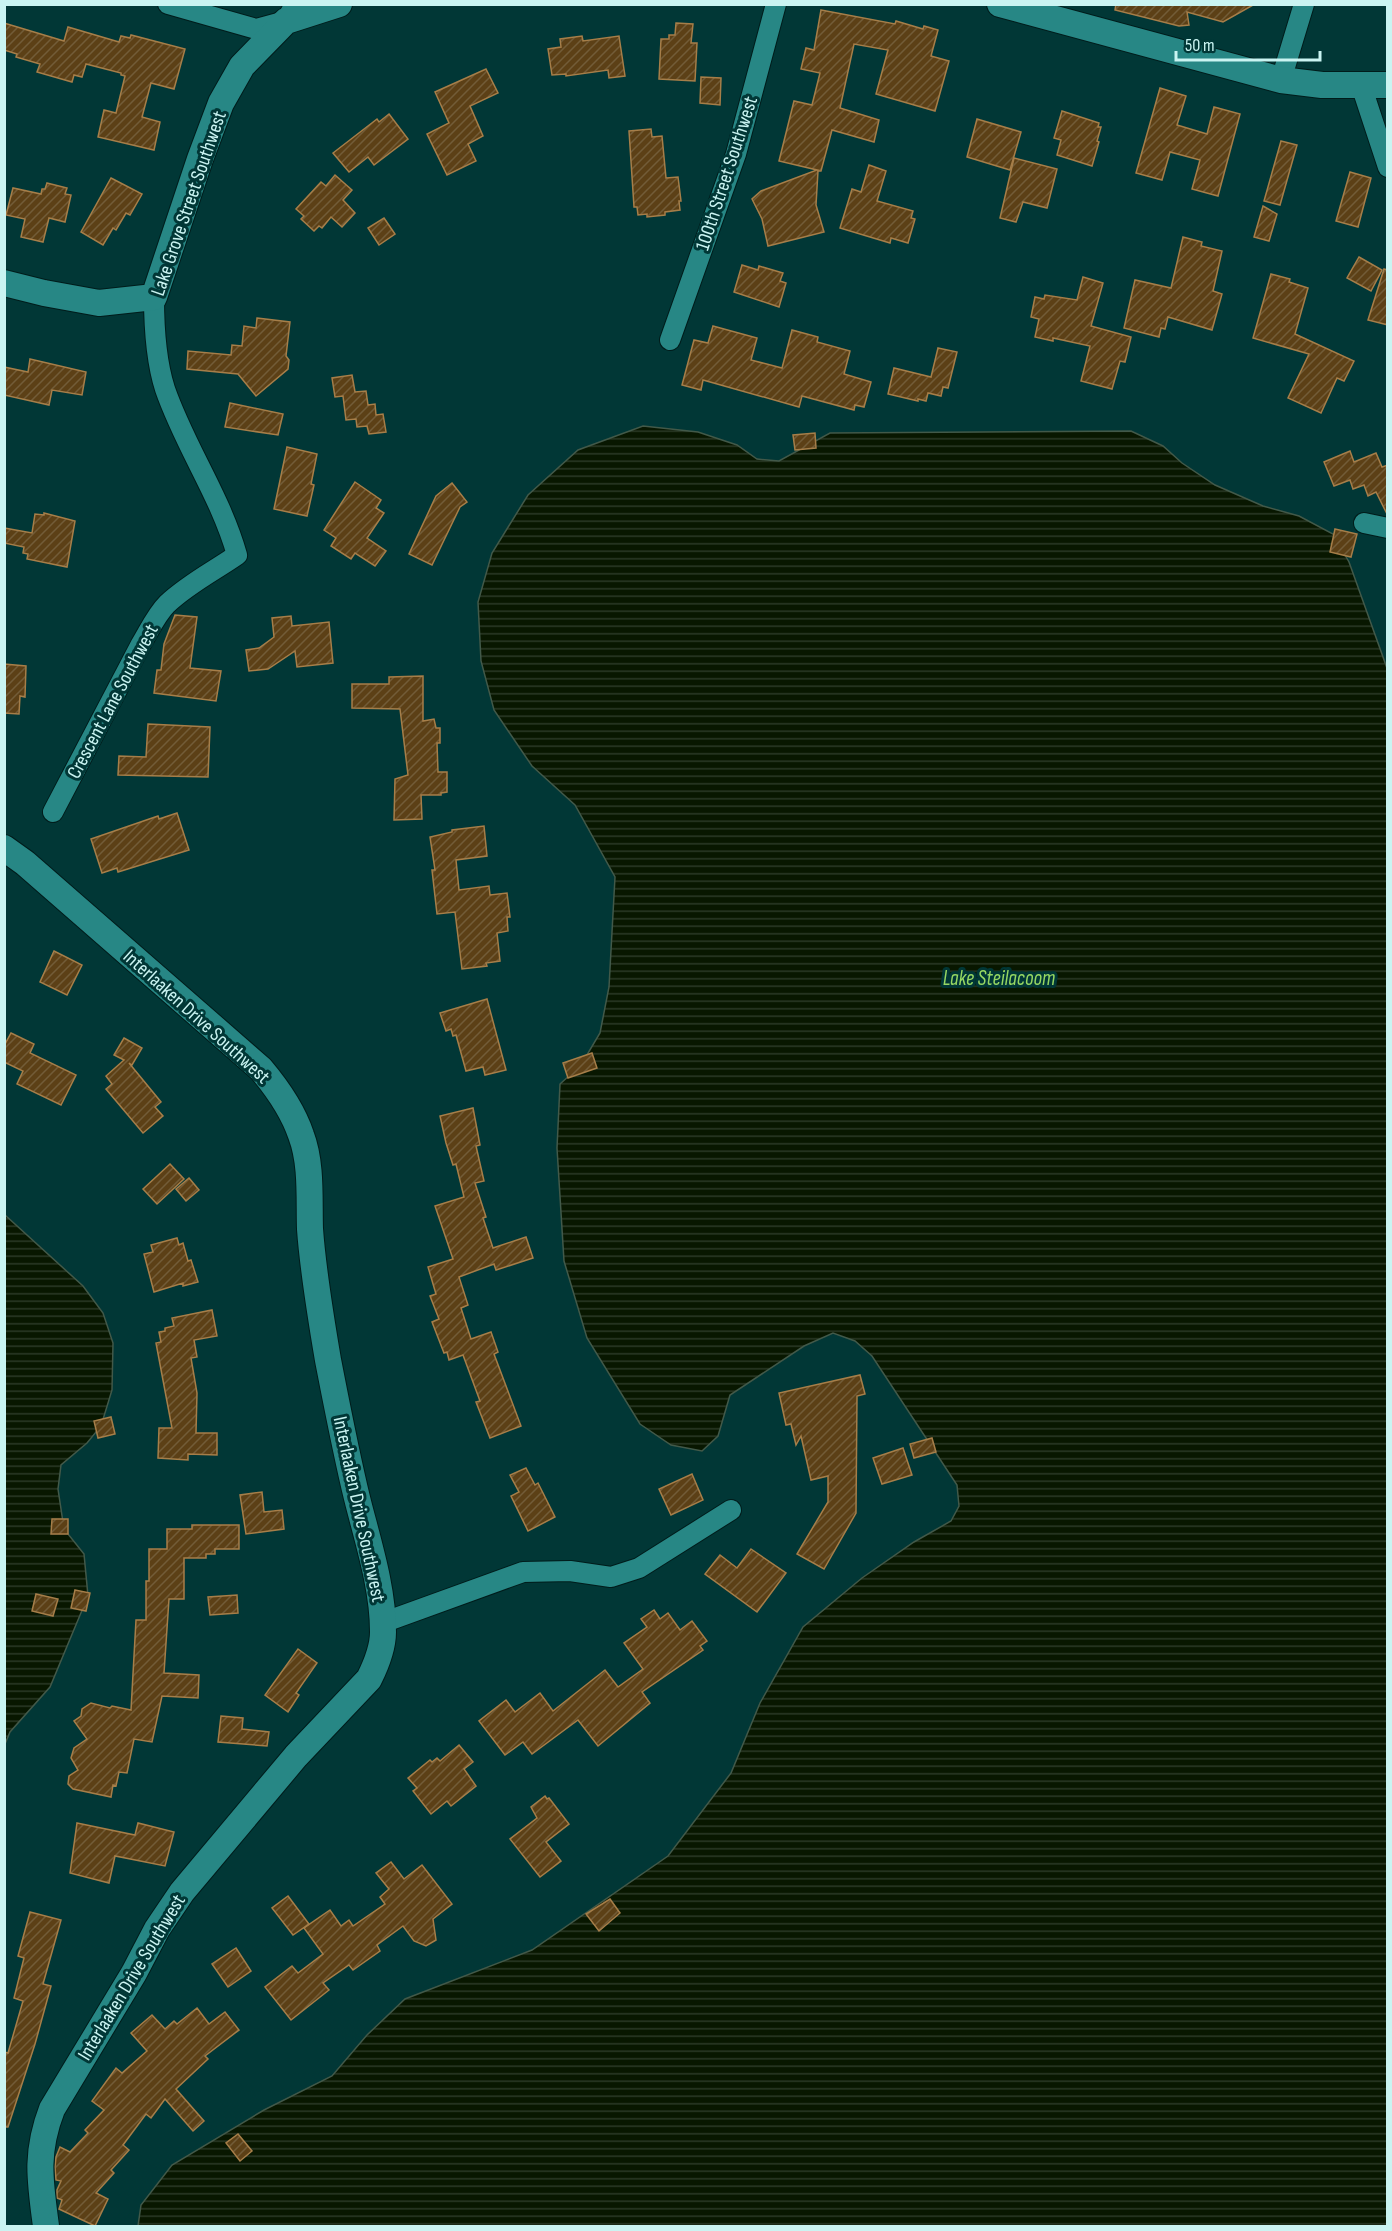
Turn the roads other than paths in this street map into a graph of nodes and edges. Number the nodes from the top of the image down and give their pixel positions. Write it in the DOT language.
graph roads {
  1 [pos="168,4"];
  2 [pos="339,4"];
  3 [pos="777,4"];
  4 [pos="1000,4"];
  5 [pos="1304,4"];
  6 [pos="291,13"];
  7 [pos="1281,80"];
  8 [pos="1361,85"];
  9 [pos="1388,85"];
  10 [pos="1388,167"];
  11 [pos="4,283"];
  12 [pos="154,297"];
  13 [pos="670,340"];
  14 [pos="1364,523"];
  15 [pos="1388,528"];
  16 [pos="237,555"];
  17 [pos="53,812"];
  18 [pos="4,848"];
  19 [pos="731,1509"];
  20 [pos="382,1623"];
  21 [pos="46,2226"];
  1 -- 6 [label="street"];
  2 -- 6 [label="street"];
  3 -- 13 [label="street, 100th Street Southwest"];
  4 -- 7 [label="street"];
  5 -- 7 [label="street"];
  6 -- 12 [label="street, Lake Grove Street Southwest"];
  7 -- 8 [label="street"];
  8 -- 9 [label="street"];
  8 -- 10 [label="street"];
  11 -- 12 [label="street"];
  12 -- 16 [label="street, Lake Grove Street Southwest"];
  14 -- 15 [label="street"];
  16 -- 17 [label="street, Crescent Lane Southwest"];
  18 -- 20 [label="street, Interlaaken Drive Southwest"];
  19 -- 20 [label="street"];
  20 -- 21 [label="street, Interlaaken Drive Southwest"];
}
